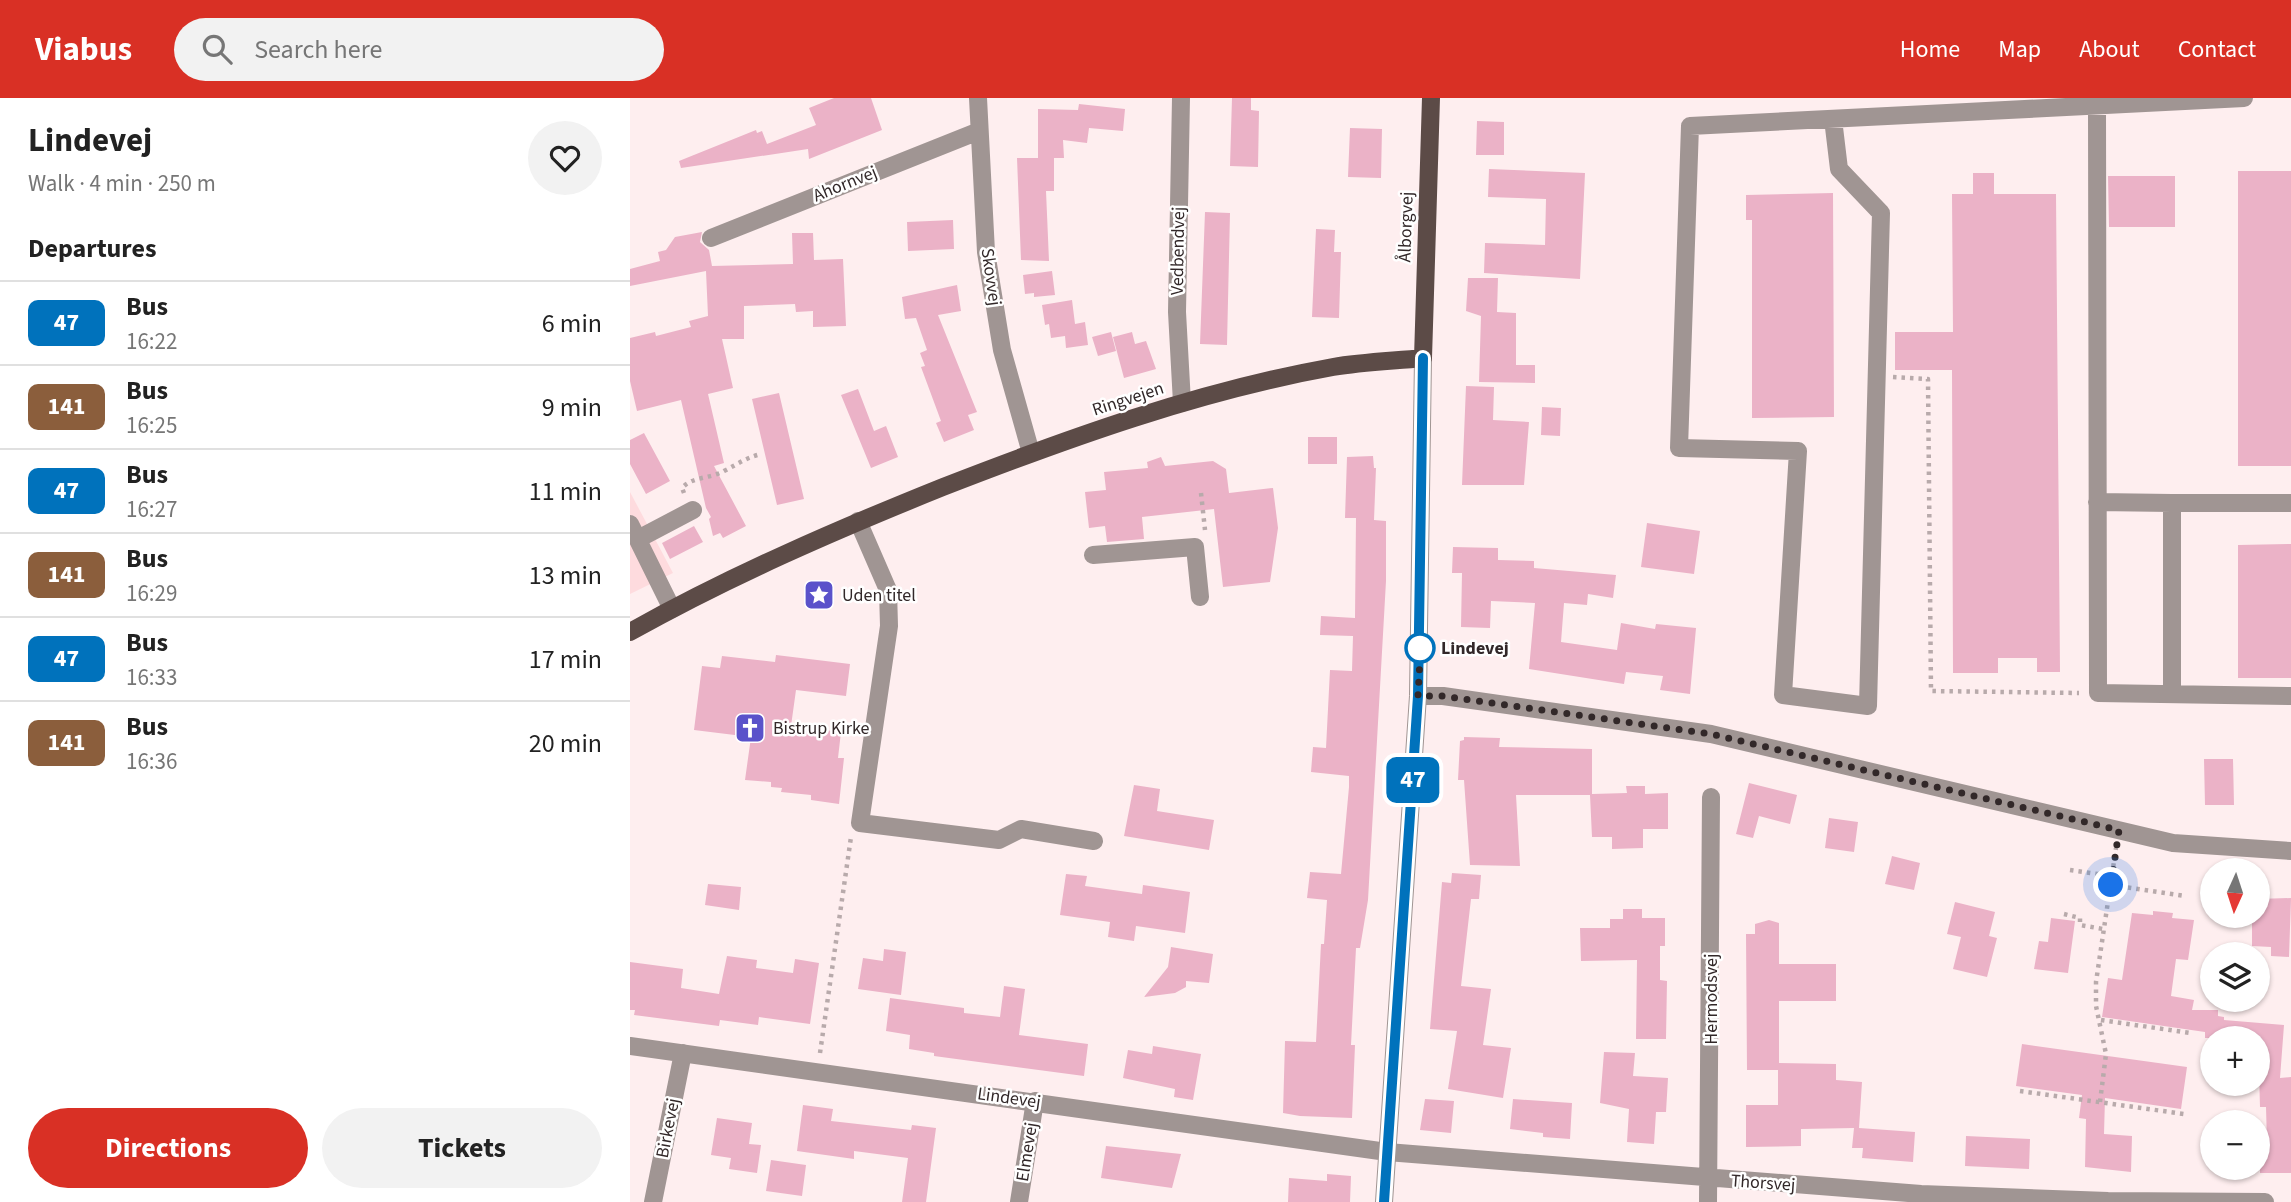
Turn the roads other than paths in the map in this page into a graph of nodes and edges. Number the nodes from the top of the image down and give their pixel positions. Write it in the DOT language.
graph roads {
  1 [pos="978,98"];
  2 [pos="1181,98"];
  3 [pos="1431,98"];
  4 [pos="2244,98"];
  5 [pos="2097,106"];
  6 [pos="1833,119"];
  7 [pos="979,131"];
  8 [pos="711,238"];
  9 [pos="1423,358"];
  10 [pos="1182,403"];
  11 [pos="1031,453"];
  12 [pos="2097,502"];
  13 [pos="2172,503"];
  14 [pos="2291,503"];
  15 [pos="693,510"];
  16 [pos="858,521"];
  17 [pos="634,532"];
  18 [pos="1093,555"];
  19 [pos="1200,597"];
  20 [pos="672,608"];
  21 [pos="630,632"];
  22 [pos="2172,694"];
  23 [pos="2291,695"];
  24 [pos="1418,696"];
  25 [pos="1711,797"];
  26 [pos="1094,841"];
  27 [pos="2291,850"];
  28 [pos="630,1046"];
  29 [pos="683,1053"];
  30 [pos="1035,1101"];
  31 [pos="1387,1152"];
  32 [pos="1711,1179"];
  33 [pos="653,1202"];
  34 [pos="1019,1202"];
  35 [pos="1384,1202"];
  36 [pos="1709,1202"];
  37 [pos="2265,1202"];
  1 -- 7 [label="street, Skovvej"];
  2 -- 10 [label="street, Vedbendvej"];
  3 -- 9 [label="main road, Ålborgvej"];
  4 -- 5 [label="street"];
  5 -- 6 [label="street"];
  5 -- 12 [label="street"];
  6 -- 6 [label="street"];
  7 -- 8 [label="street, Ahornvej"];
  7 -- 11 [label="street, Skovvej"];
  9 -- 10 [label="main road, Ringvejen"];
  9 -- 24 [label="street"];
  10 -- 11 [label="main road, Ringvejen"];
  11 -- 16 [label="main road, Ringvejen"];
  12 -- 13 [label="street"];
  12 -- 22 [label="street"];
  13 -- 14 [label="street"];
  13 -- 22 [label="street"];
  15 -- 17 [label="street"];
  16 -- 20 [label="main road, Ringvejen"];
  16 -- 26 [label="street"];
  17 -- 20 [label="street"];
  18 -- 19 [label="street"];
  20 -- 21 [label="main road, Ringvejen"];
  22 -- 23 [label="street"];
  24 -- 27 [label="street"];
  24 -- 31 [label="street"];
  25 -- 32 [label="street, Hermodsvej"];
  28 -- 29 [label="street, Lindevej"];
  29 -- 30 [label="street, Lindevej"];
  29 -- 33 [label="street, Birkevej"];
  30 -- 31 [label="street, Lindevej"];
  30 -- 34 [label="street, Elmevej"];
  31 -- 32 [label="street, Thorsvej"];
  31 -- 35 [label="street"];
  32 -- 36 [label="street, Hermodsvej"];
  32 -- 37 [label="street, Thorsvej"];
}
